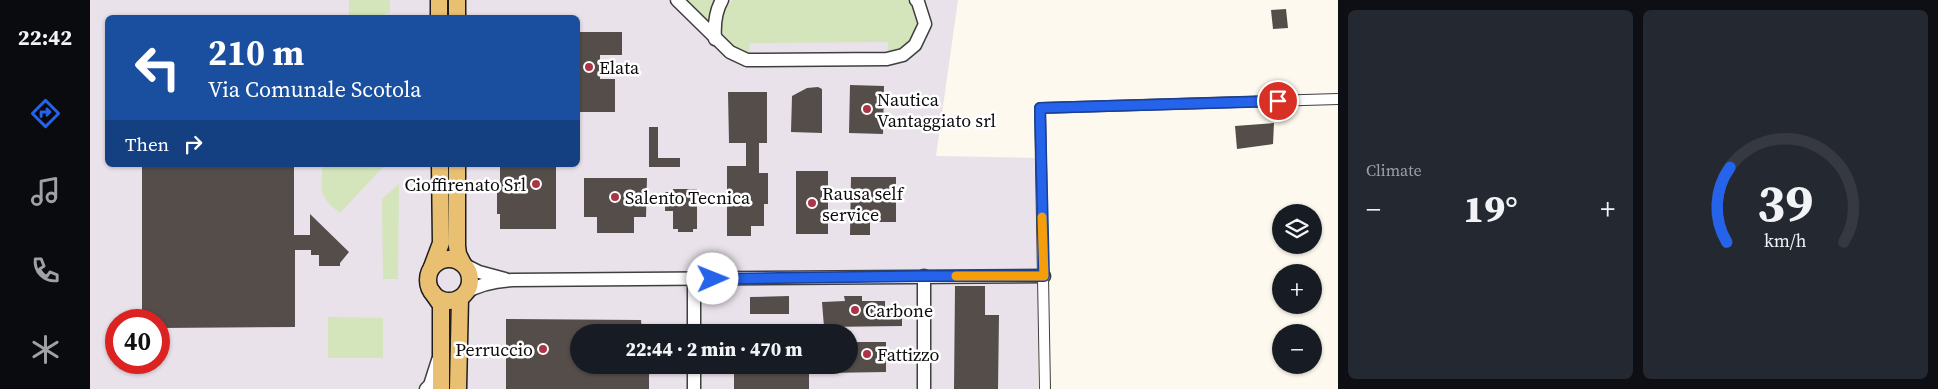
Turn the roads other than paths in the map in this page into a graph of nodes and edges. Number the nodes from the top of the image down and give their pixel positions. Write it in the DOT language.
graph roads {
  1 [pos="439,0"];
  2 [pos="457,0"];
  3 [pos="677,0"];
  4 [pos="722,0"];
  5 [pos="916,0"];
  6 [pos="439,15"];
  7 [pos="457,15"];
  8 [pos="715,39"];
  9 [pos="1338,99"];
  10 [pos="440,167"];
  11 [pos="457,167"];
  12 [pos="463,264"];
  13 [pos="432,268"];
  14 [pos="924,276"];
  15 [pos="1044,276"];
  16 [pos="512,280"];
  17 [pos="694,280"];
  18 [pos="432,292"];
  19 [pos="462,296"];
  20 [pos="694,324"];
  21 [pos="441,347"];
  22 [pos="694,374"];
  23 [pos="426,389"];
  24 [pos="441,389"];
  25 [pos="458,389"];
  26 [pos="694,389"];
  27 [pos="924,389"];
  28 [pos="1045,389"];
  1 -- 6 [label="main road"];
  2 -- 7 [label="main road"];
  3 -- 8 [label="street"];
  4 -- 8 [label="street"];
  5 -- 8 [label="street"];
  9 -- 15 [label="street"];
  10 -- 13 [label="main road"];
  11 -- 12 [label="main road"];
  12 -- 13 [label="main road"];
  12 -- 16 [label="street"];
  12 -- 19 [label="main road"];
  13 -- 18 [label="main road"];
  14 -- 15 [label="street"];
  14 -- 17 [label="street"];
  14 -- 27 [label="street"];
  15 -- 28 [label="street"];
  16 -- 17 [label="street"];
  16 -- 19 [label="street"];
  17 -- 20 [label="street"];
  18 -- 19 [label="main road"];
  18 -- 21 [label="main road"];
  19 -- 25 [label="main road"];
  21 -- 23 [label="street"];
  21 -- 24 [label="main road"];
  22 -- 26 [label="street"];
}
